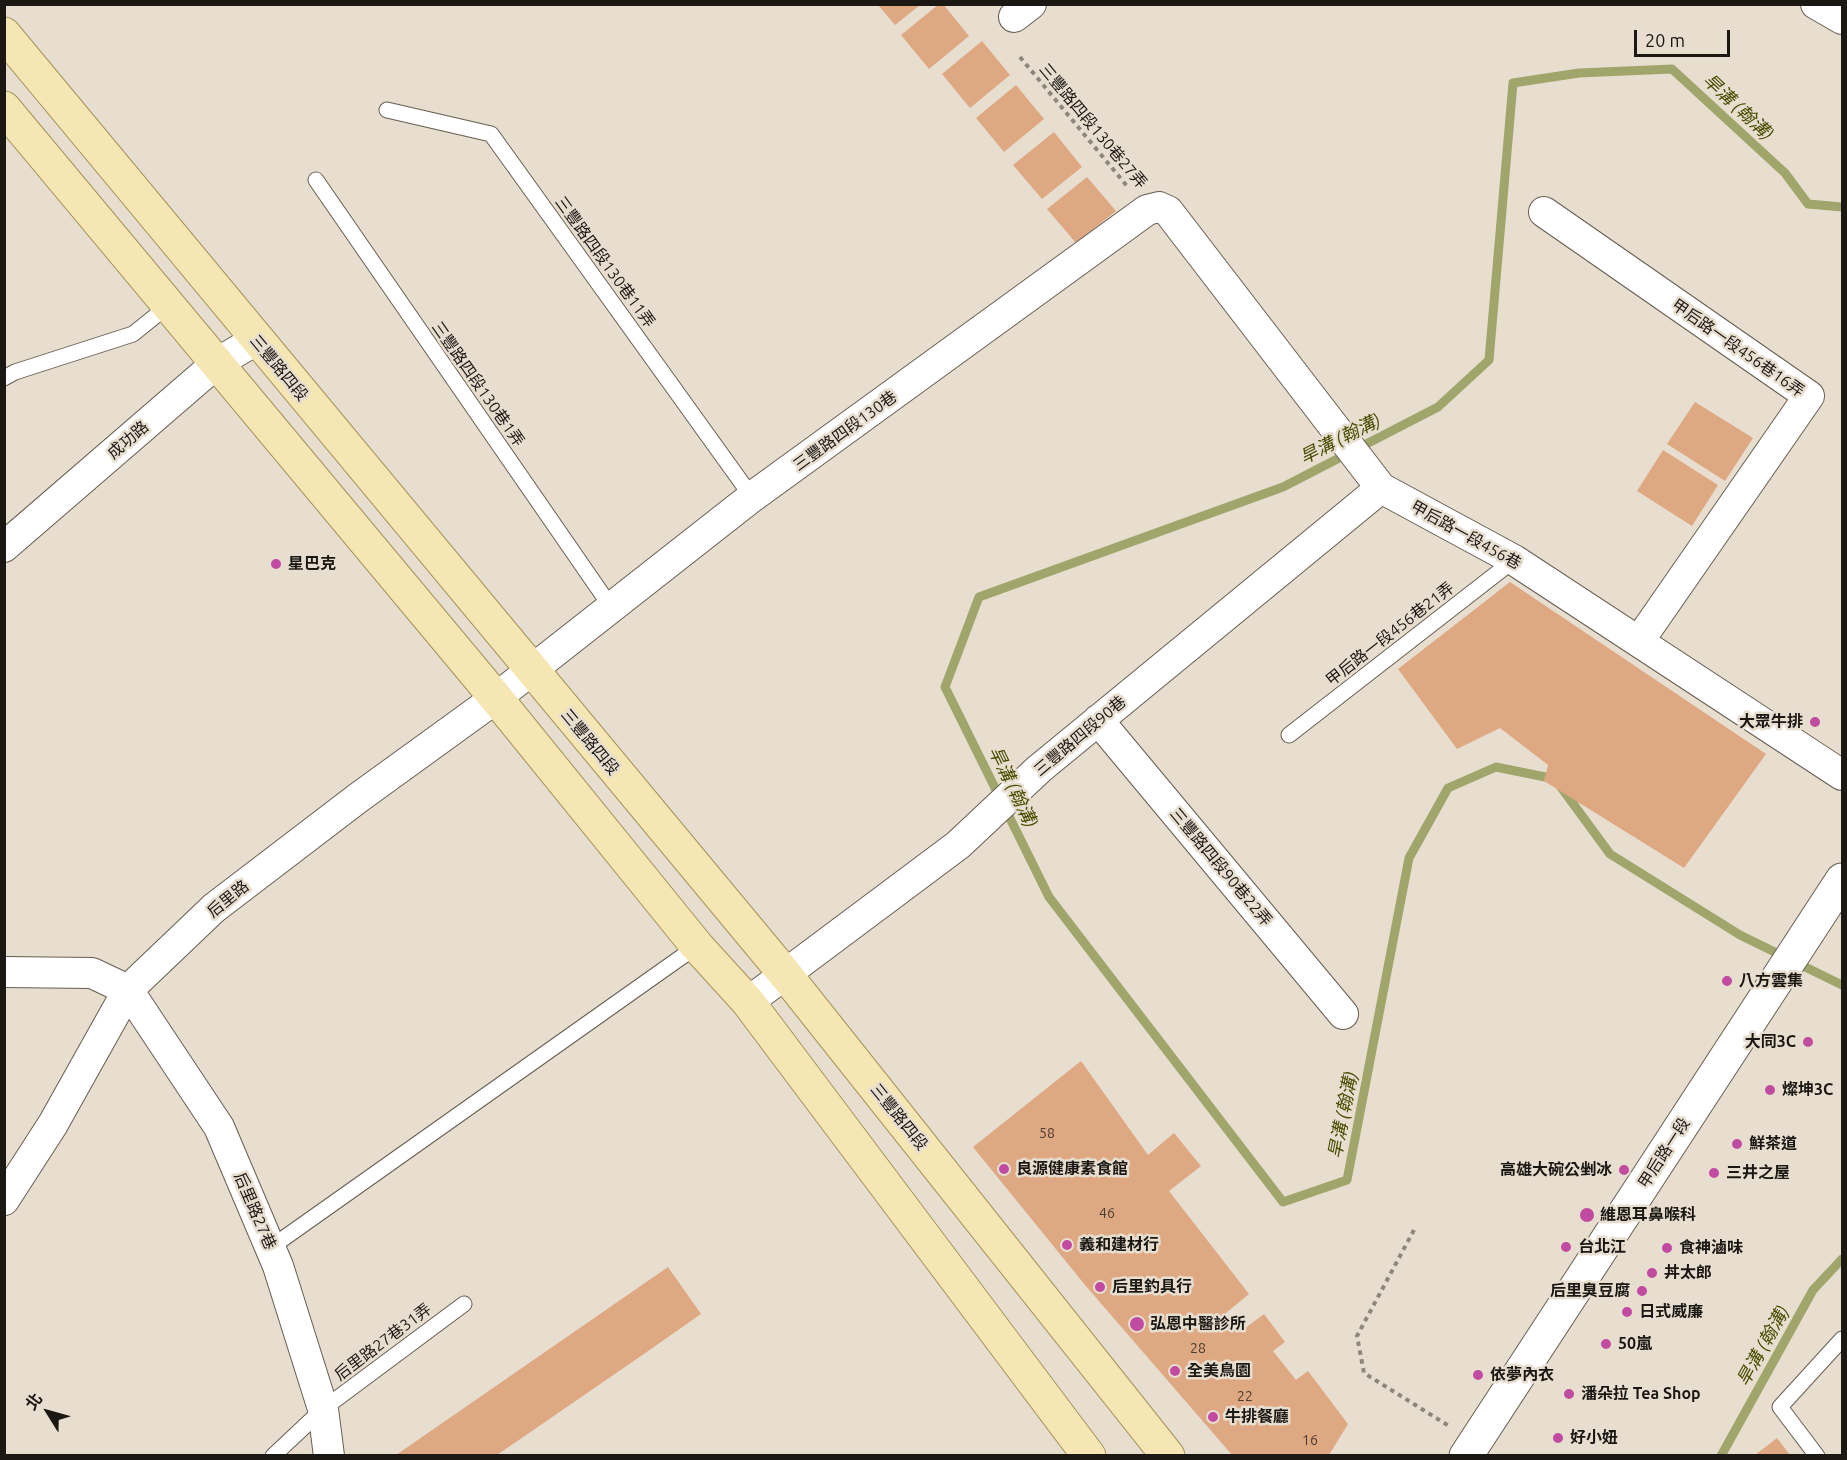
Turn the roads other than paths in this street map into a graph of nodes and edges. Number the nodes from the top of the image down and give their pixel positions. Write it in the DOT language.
graph roads {
  1 [pos="1816,4"];
  2 [pos="1842,19"];
  3 [pos="4,34"];
  4 [pos="4,108"];
  5 [pos="387,110"];
  6 [pos="316,180"];
  7 [pos="1158,210"];
  8 [pos="1544,212"];
  9 [pos="169,305"];
  10 [pos="256,340"];
  11 [pos="217,363"];
  12 [pos="4,378"];
  13 [pos="1381,488"];
  14 [pos="752,497"];
  15 [pos="4,547"];
  16 [pos="1514,560"];
  17 [pos="611,607"];
  18 [pos="1639,641"];
  19 [pos="531,670"];
  20 [pos="496,698"];
  21 [pos="1098,720"];
  22 [pos="1289,735"];
  23 [pos="1842,775"];
  24 [pos="1842,880"];
  25 [pos="697,946"];
  26 [pos="4,972"];
  27 [pos="785,974"];
  28 [pos="128,990"];
  29 [pos="748,1002"];
  30 [pos="1343,1014"];
  31 [pos="4,1200"];
  32 [pos="270,1248"];
  33 [pos="464,1304"];
  34 [pos="1842,1339"];
  35 [pos="323,1409"];
  36 [pos="1470,1449"];
  37 [pos="273,1455"];
  38 [pos="329,1455"];
  39 [pos="1089,1455"];
  40 [pos="1168,1455"];
  41 [pos="1817,1455"];
  1 -- 2 [label="street"];
  3 -- 10 [label="main road, 三豐路四段"];
  4 -- 9 [label="main road"];
  5 -- 14 [label="lane, 三豐路四段130巷11弄"];
  6 -- 17 [label="lane, 三豐路四段130巷1弄"];
  7 -- 13 [label="street, 甲后路一段456巷"];
  7 -- 14 [label="street, 三豐路四段130巷"];
  8 -- 18 [label="street, 甲后路一段456巷16弄"];
  9 -- 11 [label="main road"];
  9 -- 12 [label="lane"];
  10 -- 11 [label="street, 成功路"];
  10 -- 19 [label="main road, 三豐路四段"];
  11 -- 15 [label="street, 成功路"];
  11 -- 20 [label="main road"];
  13 -- 16 [label="street, 甲后路一段456巷"];
  13 -- 21 [label="street, 三豐路四段90巷"];
  14 -- 17 [label="street, 三豐路四段130巷"];
  16 -- 18 [label="street, 甲后路一段456巷"];
  16 -- 22 [label="lane, 甲后路一段456巷21弄"];
  17 -- 19 [label="street, 三豐路四段130巷"];
  18 -- 23 [label="street, 甲后路一段456巷"];
  19 -- 20 [label="street, 后里路"];
  19 -- 27 [label="main road, 三豐路四段"];
  20 -- 25 [label="main road"];
  20 -- 28 [label="street, 后里路"];
  21 -- 27 [label="street, 三豐路四段90巷"];
  21 -- 30 [label="street, 三豐路四段90巷22弄"];
  24 -- 36 [label="main road, 甲后路一段"];
  25 -- 29 [label="main road"];
  25 -- 32 [label="lane"];
  26 -- 28 [label="street"];
  27 -- 29 [label="street, 三豐路四段90巷"];
  27 -- 40 [label="main road, 三豐路四段"];
  28 -- 31 [label="street, 后里路"];
  28 -- 32 [label="street, 后里路27巷"];
  29 -- 39 [label="main road"];
  32 -- 35 [label="street, 后里路27巷"];
  33 -- 35 [label="lane, 后里路27巷31弄"];
  34 -- 41 [label="lane"];
  35 -- 37 [label="lane, 后里路27巷31弄"];
  35 -- 38 [label="street, 后里路27巷"];
}
